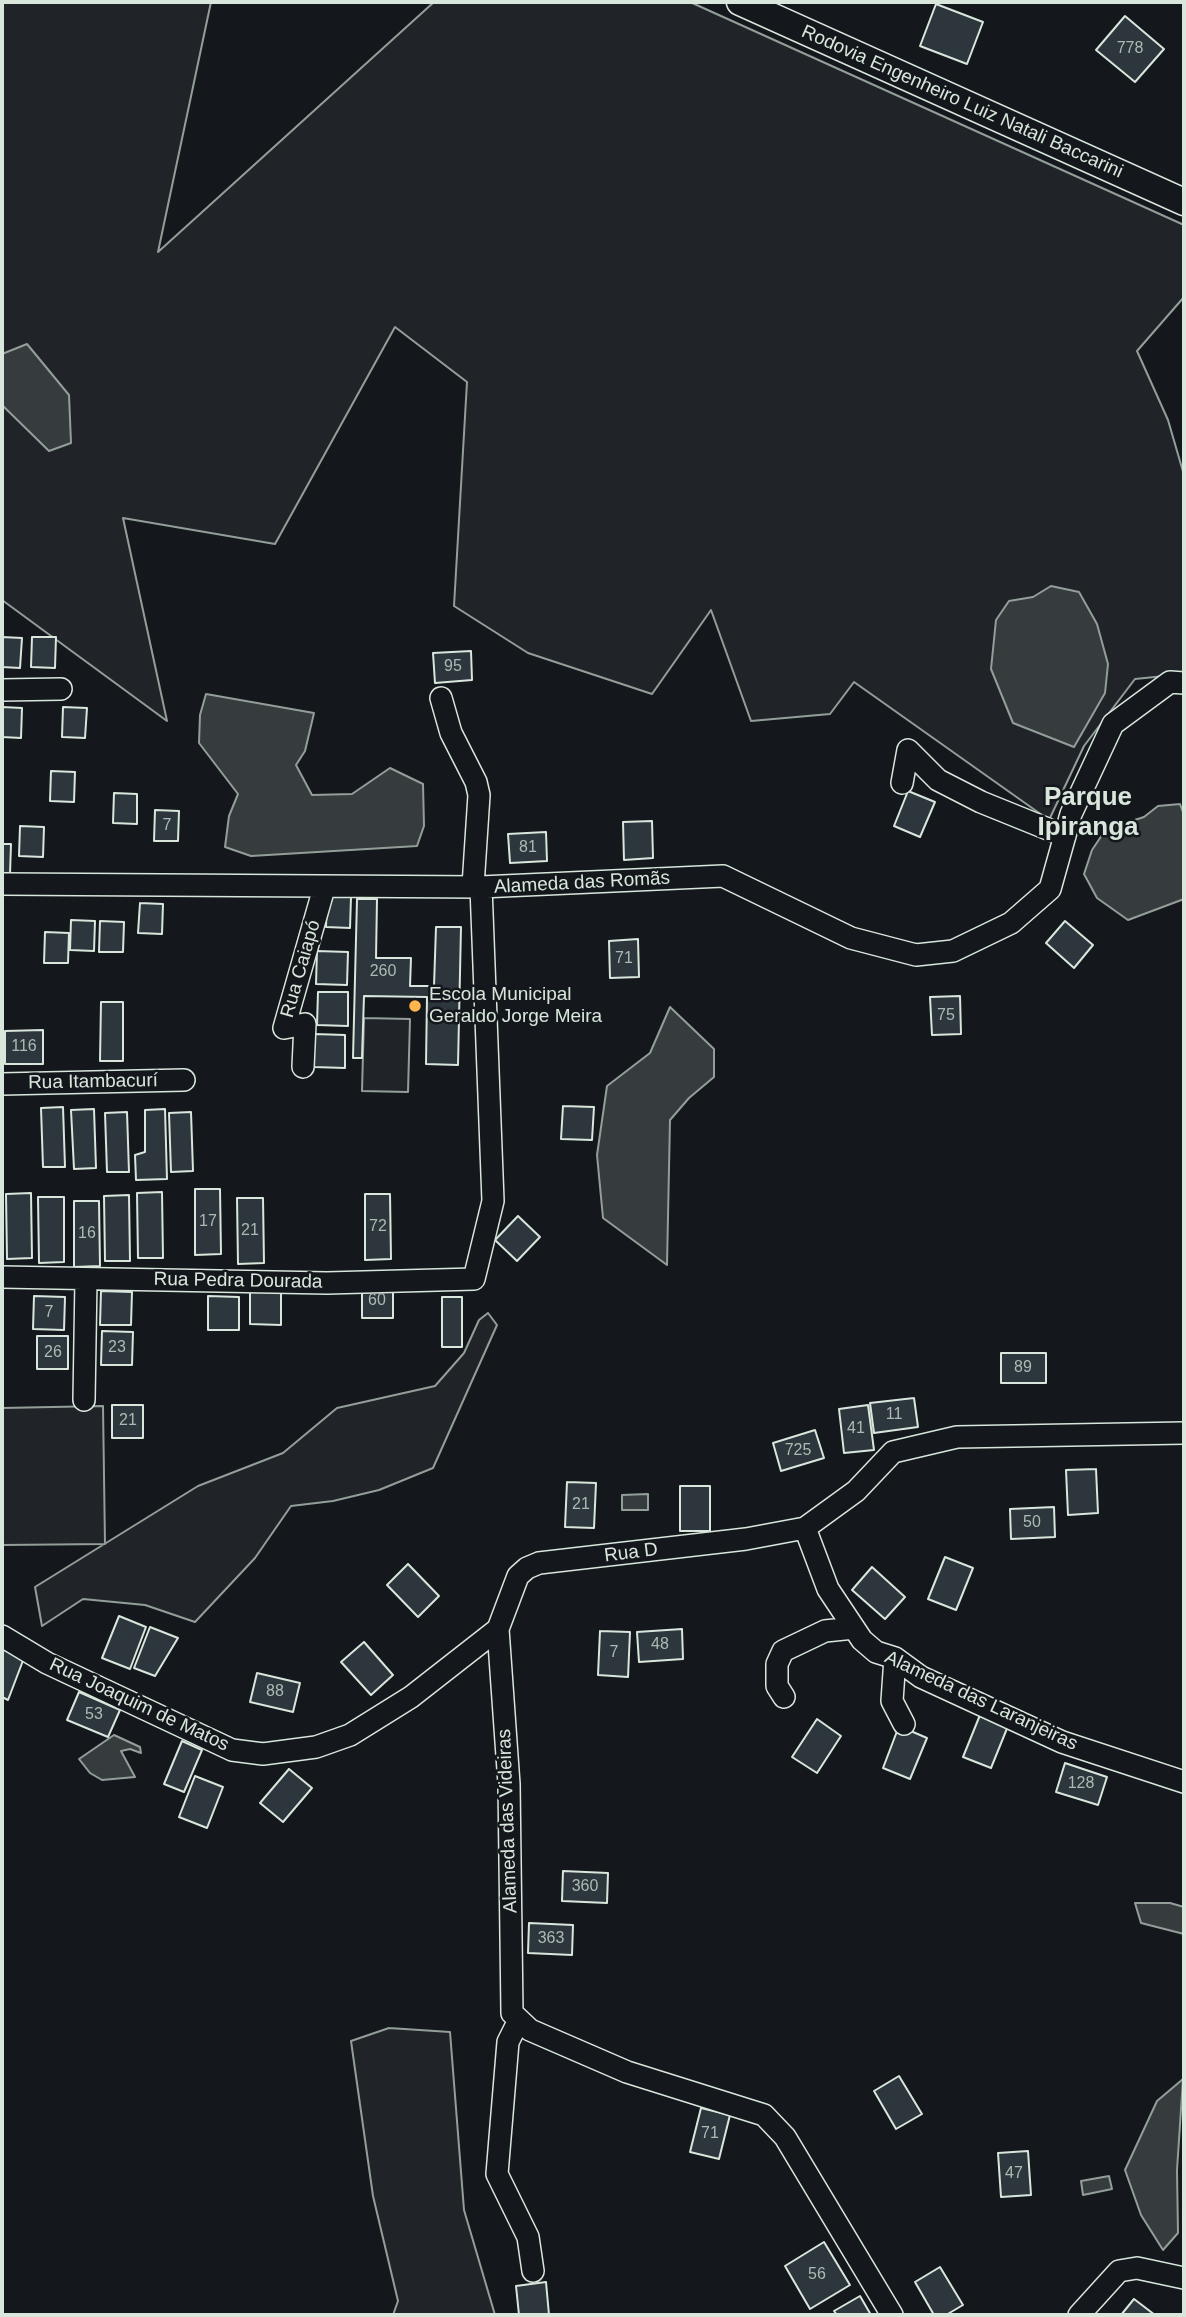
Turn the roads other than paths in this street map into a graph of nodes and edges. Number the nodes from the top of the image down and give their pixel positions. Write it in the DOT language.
graph roads {
  1 [pos="740,2"];
  2 [pos="1184,202"];
  3 [pos="1184,683"];
  4 [pos="61,689"];
  5 [pos="2,690"];
  6 [pos="441,698"];
  7 [pos="902,783"];
  8 [pos="1065,836"];
  9 [pos="2,884"];
  10 [pos="477,887"];
  11 [pos="324,888"];
  12 [pos="303,1067"];
  13 [pos="184,1080"];
  14 [pos="2,1084"];
  15 [pos="2,1277"];
  16 [pos="86,1279"];
  17 [pos="84,1400"];
  18 [pos="1184,1433"];
  19 [pos="805,1528"];
  20 [pos="854,1628"];
  21 [pos="498,1629"];
  22 [pos="2,1636"];
  23 [pos="895,1658"];
  24 [pos="784,1697"];
  25 [pos="904,1724"];
  26 [pos="1184,1782"];
  27 [pos="515,2016"];
  28 [pos="533,2271"];
  29 [pos="1184,2278"];
  30 [pos="892,2315"];
  31 [pos="1079,2315"];
  1 -- 2 [label="main road, Rodovia Engenheiro Luiz Natali Baccarini"];
  3 -- 8 [label="street, Alameda das Romãs"];
  4 -- 5 [label="street"];
  6 -- 10 [label="street"];
  7 -- 8 [label="street"];
  8 -- 10 [label="street, Alameda das Romãs"];
  9 -- 11 [label="street, Alameda das Romãs"];
  10 -- 11 [label="street, Alameda das Romãs"];
  10 -- 16 [label="street, Rua Pedra Dourada"];
  11 -- 12 [label="street, Rua Caiapó"];
  13 -- 14 [label="street, Rua Itambacurí"];
  15 -- 16 [label="street, Rua Pedra Dourada"];
  16 -- 17 [label="street"];
  18 -- 19 [label="street"];
  19 -- 20 [label="street, Alameda das Laranjeiras"];
  19 -- 21 [label="street, Rua D"];
  20 -- 23 [label="street, Alameda das Laranjeiras"];
  20 -- 24 [label="street"];
  21 -- 22 [label="street, Rua Joaquim de Matos"];
  21 -- 27 [label="street, Alameda das Videiras"];
  23 -- 25 [label="street"];
  23 -- 26 [label="street, Alameda das Laranjeiras"];
  27 -- 28 [label="street"];
  27 -- 30 [label="street"];
  29 -- 31 [label="street"];
}
